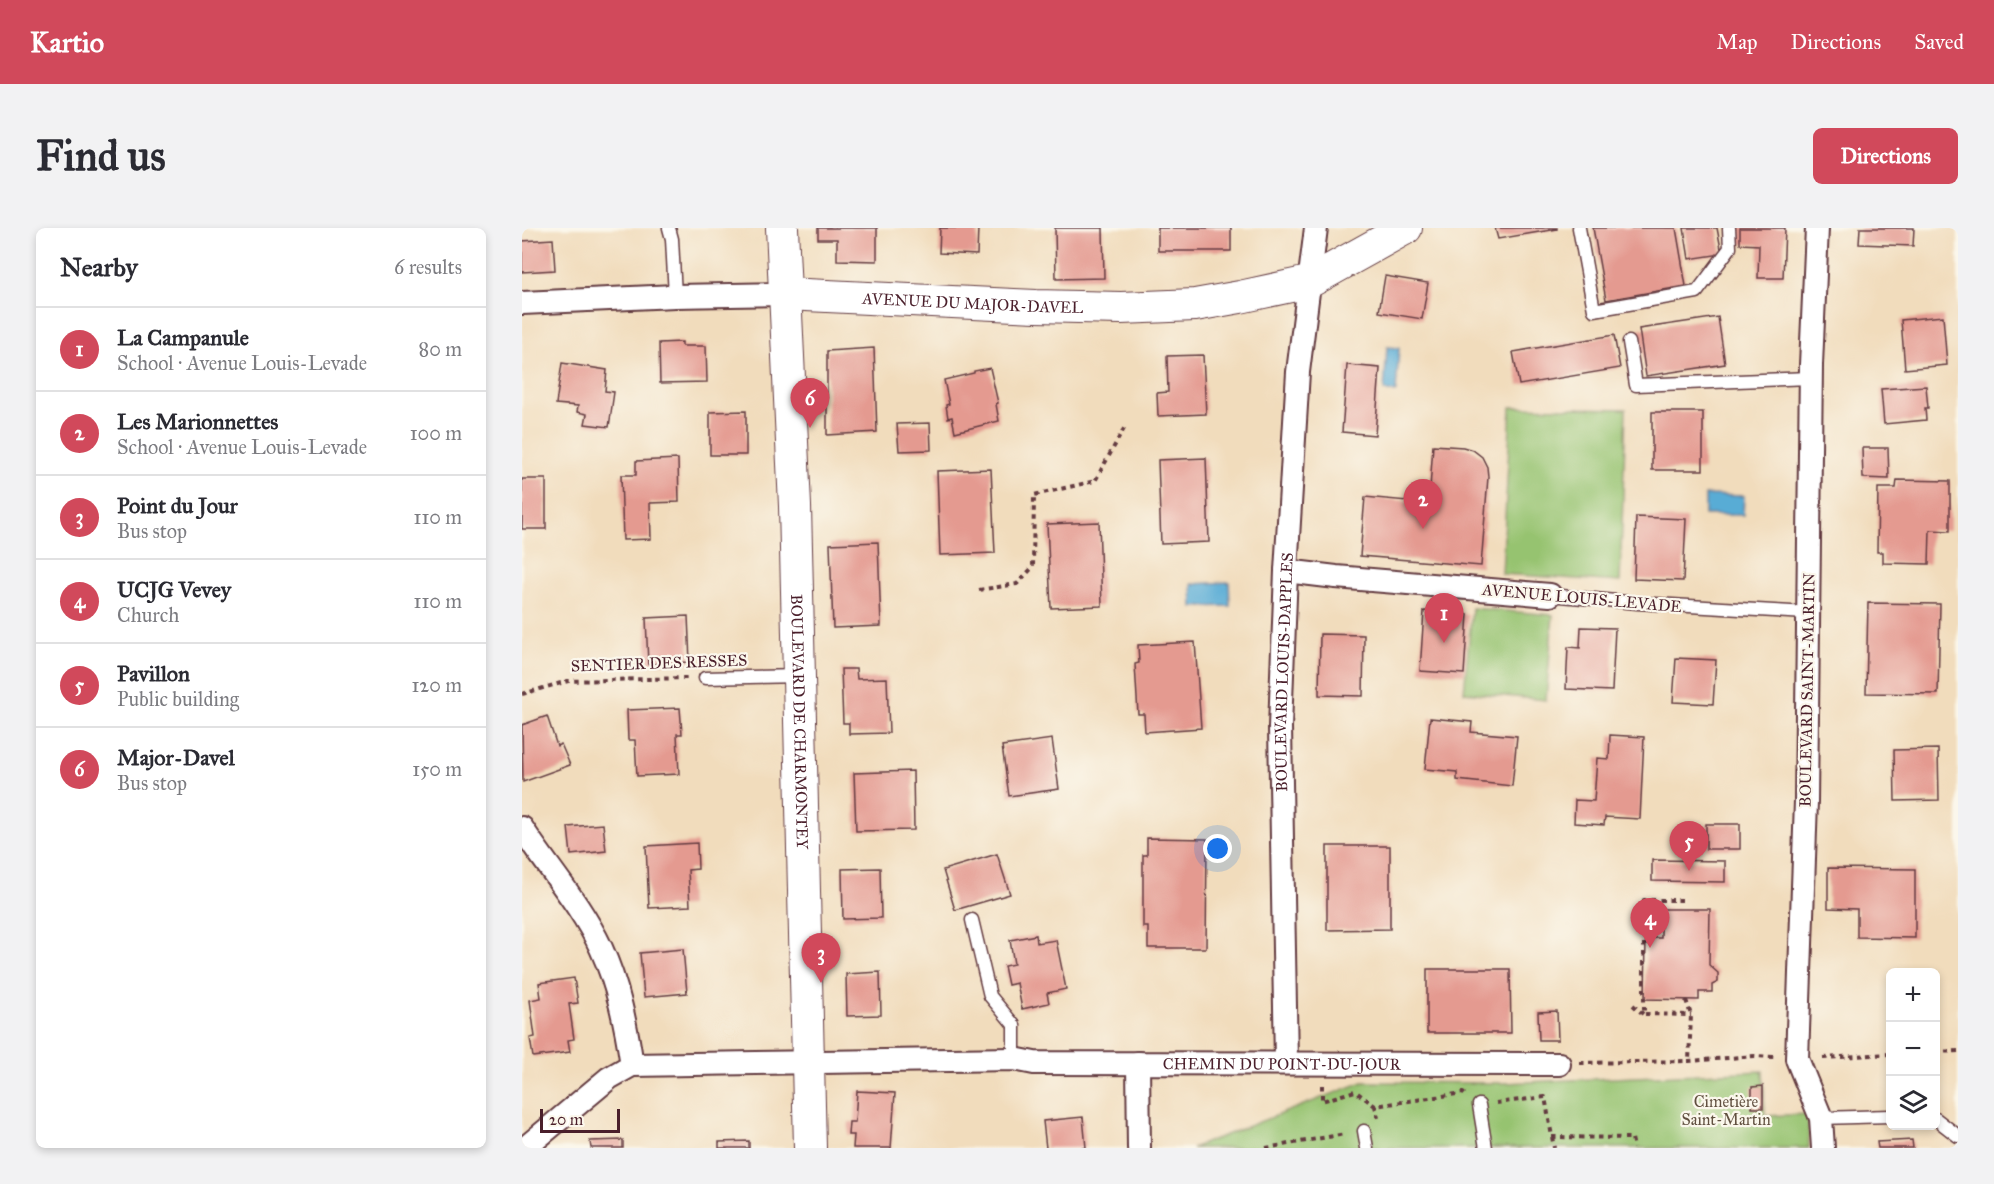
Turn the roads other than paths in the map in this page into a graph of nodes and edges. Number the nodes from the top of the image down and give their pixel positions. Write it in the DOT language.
graph roads {
  1 [pos="669,228"];
  2 [pos="782,228"];
  3 [pos="1316,228"];
  4 [pos="1406,228"];
  5 [pos="1579,228"];
  6 [pos="1729,228"];
  7 [pos="1817,228"];
  8 [pos="1309,282"];
  9 [pos="785,294"];
  10 [pos="675,296"];
  11 [pos="522,303"];
  12 [pos="1629,342"];
  13 [pos="1811,378"];
  14 [pos="1286,571"];
  15 [pos="1550,595"];
  16 [pos="1807,613"];
  17 [pos="799,676"];
  18 [pos="705,678"];
  19 [pos="522,828"];
  20 [pos="972,920"];
  21 [pos="1014,1059"];
  22 [pos="809,1062"];
  23 [pos="1286,1062"];
  24 [pos="1138,1063"];
  25 [pos="1559,1064"];
  26 [pos="632,1065"];
  27 [pos="1479,1105"];
  28 [pos="1886,1116"];
  29 [pos="1821,1118"];
  30 [pos="1940,1123"];
  31 [pos="1364,1131"];
  32 [pos="1958,1136"];
  33 [pos="525,1148"];
  34 [pos="810,1148"];
  35 [pos="1139,1148"];
  36 [pos="1367,1148"];
  37 [pos="1486,1148"];
  38 [pos="1822,1148"];
  1 -- 10 [label="lane"];
  2 -- 9 [label="street, BOULEVARD DE CHARMONTEY"];
  3 -- 8 [label="street, BOULEVARD LOUIS-DAPPLES"];
  4 -- 8 [label="street, AVENUE DU MAJOR-DAVEL"];
  5 -- 6 [label="lane"];
  7 -- 13 [label="street, BOULEVARD SAINT-MARTIN"];
  8 -- 9 [label="street, AVENUE DU MAJOR-DAVEL"];
  8 -- 14 [label="street, BOULEVARD LOUIS-DAPPLES"];
  9 -- 10 [label="street, AVENUE DU MAJOR-DAVEL"];
  9 -- 17 [label="street, BOULEVARD DE CHARMONTEY"];
  10 -- 11 [label="street, AVENUE DU MAJOR-DAVEL"];
  12 -- 13 [label="lane"];
  13 -- 16 [label="street, BOULEVARD SAINT-MARTIN"];
  14 -- 15 [label="street, AVENUE LOUIS-LEVADE"];
  14 -- 23 [label="street, BOULEVARD LOUIS-DAPPLES"];
  15 -- 16 [label="lane, AVENUE LOUIS-LEVADE"];
  16 -- 29 [label="street, BOULEVARD SAINT-MARTIN"];
  17 -- 18 [label="lane, SENTIER DES RESSES"];
  17 -- 22 [label="street, BOULEVARD DE CHARMONTEY"];
  19 -- 26 [label="street"];
  20 -- 21 [label="lane"];
  21 -- 22 [label="street, CHEMIN DU POINT-DU-JOUR"];
  21 -- 24 [label="street, CHEMIN DU POINT-DU-JOUR"];
  22 -- 26 [label="street, CHEMIN DU POINT-DU-JOUR"];
  22 -- 34 [label="street, BOULEVARD DE CHARMONTEY"];
  23 -- 24 [label="street, CHEMIN DU POINT-DU-JOUR"];
  23 -- 25 [label="street, CHEMIN DU POINT-DU-JOUR"];
  24 -- 35 [label="street"];
  26 -- 33 [label="street"];
  27 -- 37 [label="lane"];
  28 -- 29 [label="lane"];
  29 -- 38 [label="street, BOULEVARD SAINT-MARTIN"];
  30 -- 32 [label="lane"];
  31 -- 36 [label="lane"];
}
